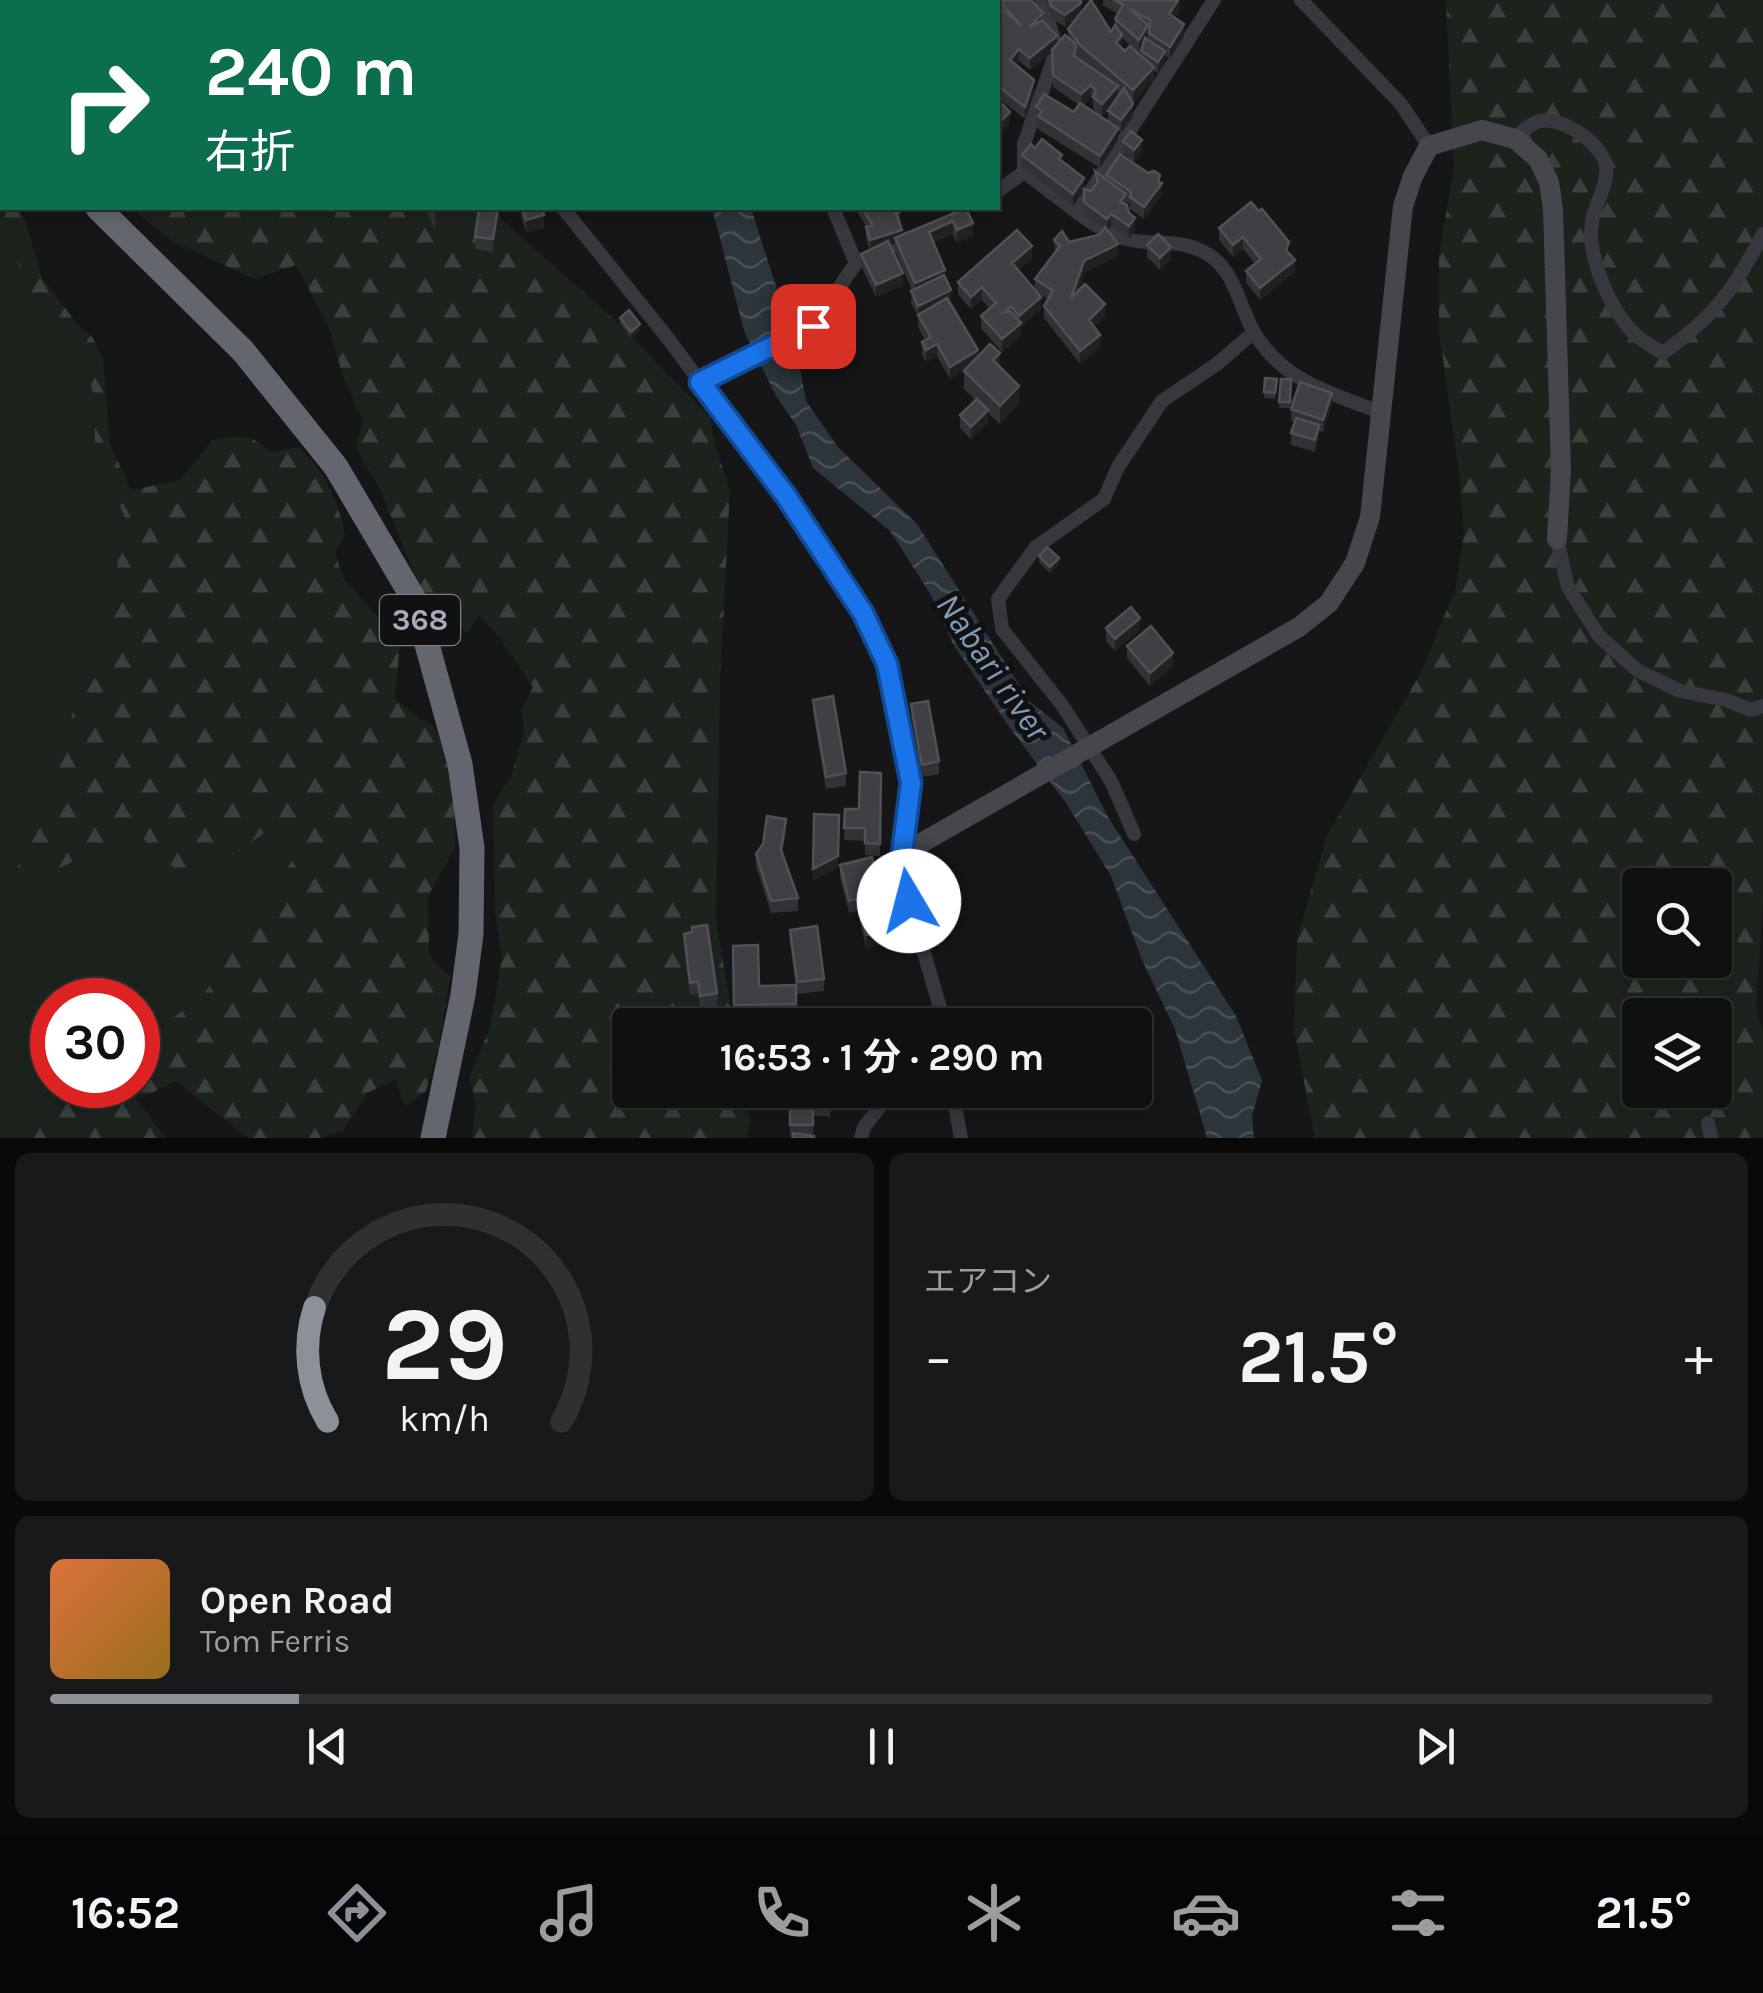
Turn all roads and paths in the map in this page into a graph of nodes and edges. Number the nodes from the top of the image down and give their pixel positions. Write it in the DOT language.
graph roads {
  1 [pos="1042,0"];
  2 [pos="1214,0"];
  3 [pos="1301,0"];
  4 [pos="1515,138"];
  5 [pos="1430,146"];
  6 [pos="1024,172"];
  7 [pos="1000,189"];
  8 [pos="100,210"];
  9 [pos="565,210"];
  10 [pos="835,210"];
  11 [pos="1078,211"];
  12 [pos="926,228"];
  13 [pos="1763,234"];
  14 [pos="856,264"];
  15 [pos="1254,332"];
  16 [pos="700,382"];
  17 [pos="1382,413"];
  18 [pos="1557,539"];
  19 [pos="1763,706"];
  20 [pos="1089,748"];
  21 [pos="1134,834"];
  22 [pos="902,854"];
  23 [pos="940,1008"];
  24 [pos="879,1108"];
  25 [pos="955,1108"];
  26 [pos="434,1138"];
  27 [pos="860,1138"];
  28 [pos="961,1138"];
  1 -- 6 [label="street"];
  2 -- 11 [label="street"];
  3 -- 5 [label="street"];
  4 -- 5 [label="street"];
  4 -- 13 [label="street"];
  4 -- 18 [label="street"];
  5 -- 17 [label="street"];
  6 -- 7 [label="street"];
  6 -- 11 [label="street"];
  8 -- 26 [label="highway, 368"];
  9 -- 16 [label="street"];
  10 -- 14 [label="street"];
  11 -- 15 [label="street"];
  12 -- 14 [label="street"];
  14 -- 16 [label="street"];
  15 -- 17 [label="street"];
  15 -- 20 [label="street"];
  16 -- 22 [label="street"];
  17 -- 20 [label="street"];
  18 -- 19 [label="street"];
  20 -- 21 [label="street"];
  20 -- 22 [label="street"];
  22 -- 23 [label="street"];
  24 -- 27 [label="street"];
  25 -- 28 [label="street"];
}
